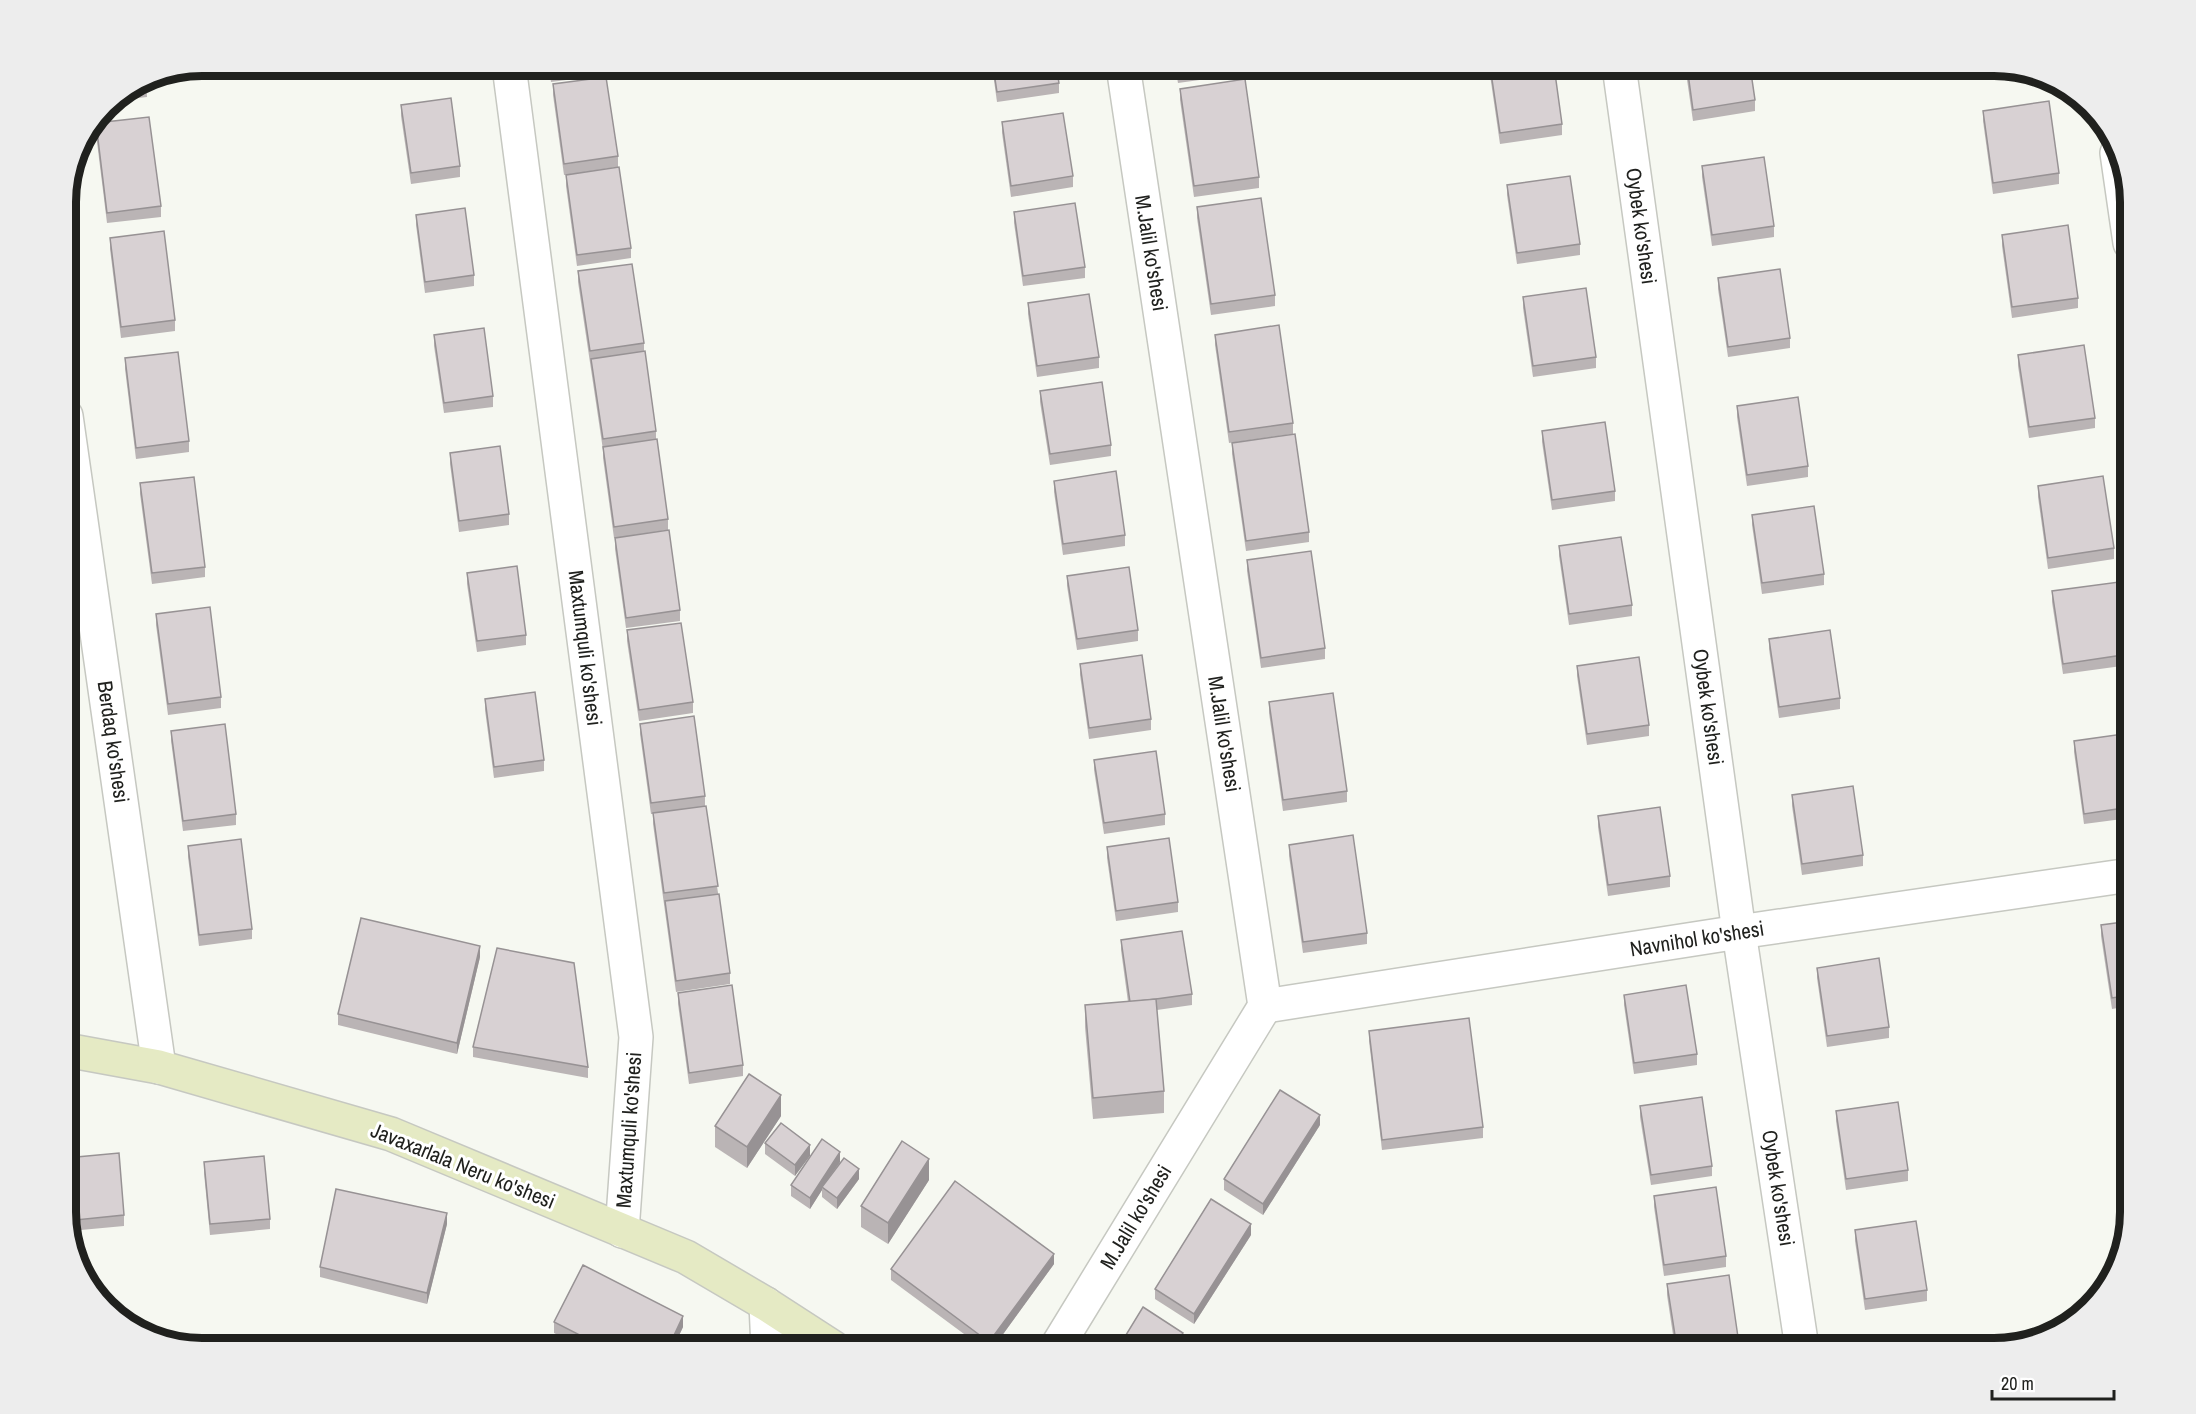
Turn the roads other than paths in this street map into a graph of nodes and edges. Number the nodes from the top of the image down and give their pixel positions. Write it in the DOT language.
graph roads {
  1 [pos="1126,76"];
  2 [pos="1619,76"];
  3 [pos="510,77"];
  4 [pos="77,493"];
  5 [pos="2120,876"];
  6 [pos="1739,932"];
  7 [pos="1264,1006"];
  8 [pos="77,1052"];
  9 [pos="159,1067"];
  10 [pos="622,1231"];
  11 [pos="766,1304"];
  12 [pos="768,1337"];
  13 [pos="817,1337"];
  14 [pos="1063,1337"];
  15 [pos="1800,1337"];
  1 -- 7 [label="street, M.Jalil ko'shesi"];
  2 -- 6 [label="street, Oybek ko'shesi"];
  3 -- 10 [label="street, Maxtumquli ko'shesi"];
  4 -- 9 [label="street, Berdaq ko'shesi"];
  5 -- 6 [label="street, Navnihol ko'shesi"];
  6 -- 7 [label="street, Navnihol ko'shesi"];
  6 -- 15 [label="street, Oybek ko'shesi"];
  7 -- 14 [label="street, M.Jalil ko'shesi"];
  8 -- 9 [label="street, Javaxarlala Neru ko'shesi"];
  9 -- 10 [label="street, Javaxarlala Neru ko'shesi"];
  10 -- 11 [label="street, Javaxarlala Neru ko'shesi"];
  11 -- 12 [label="street"];
  11 -- 13 [label="street, Javaxarlala Neru ko'shesi"];
}
